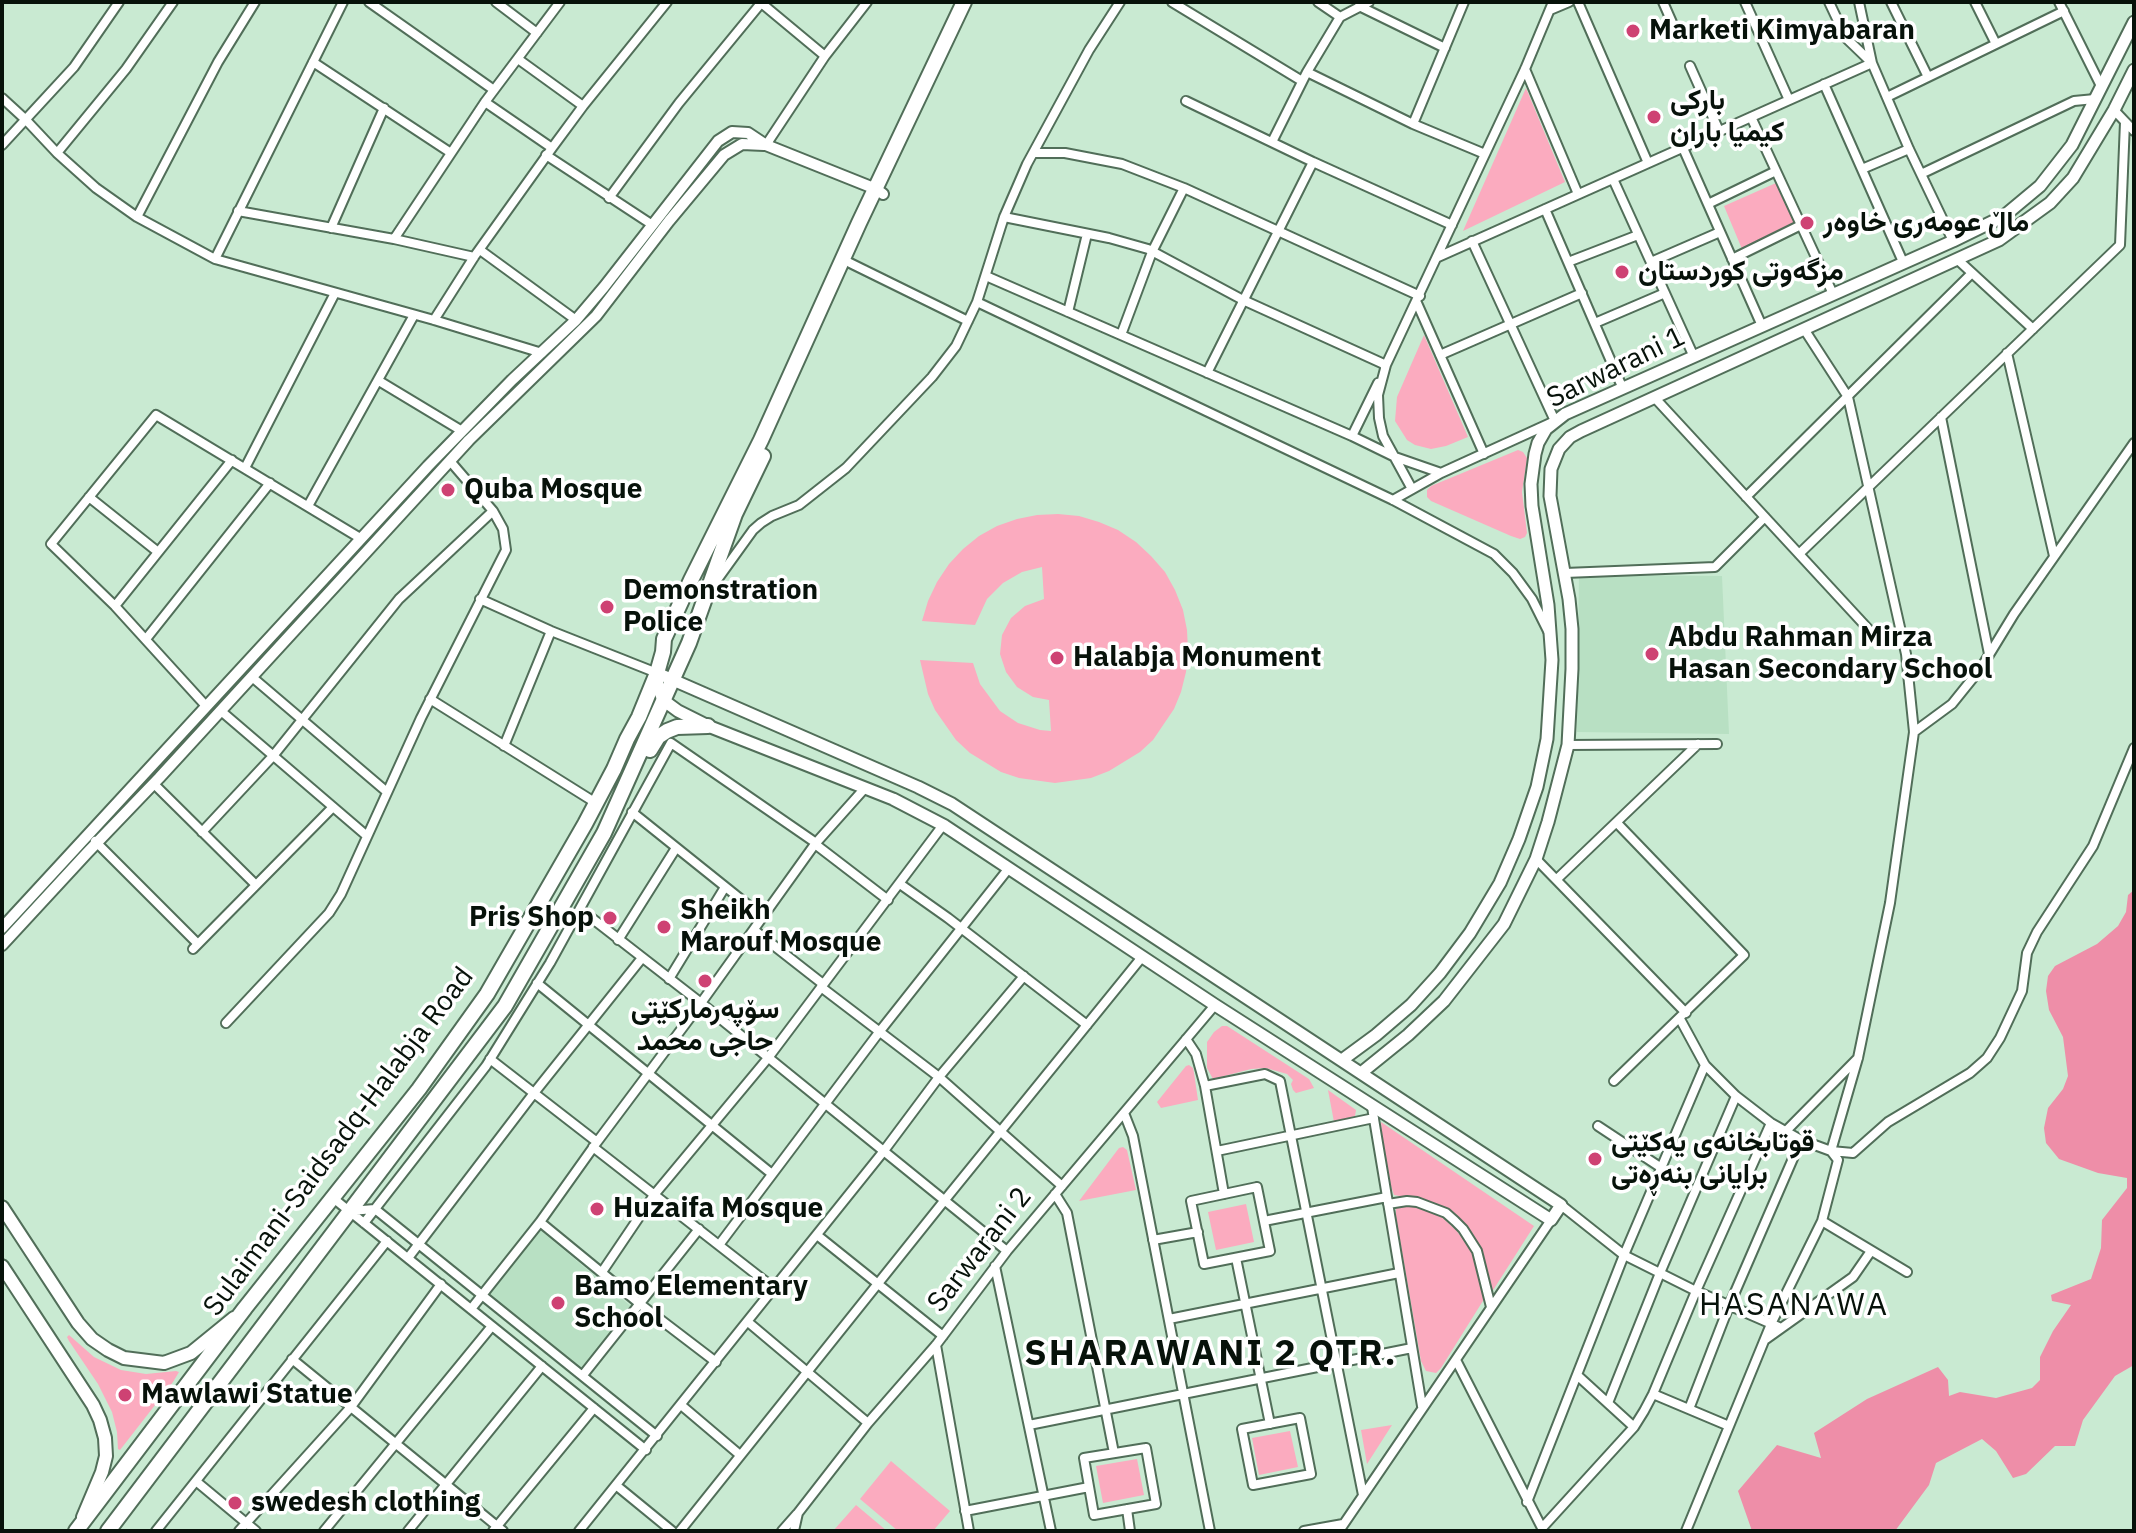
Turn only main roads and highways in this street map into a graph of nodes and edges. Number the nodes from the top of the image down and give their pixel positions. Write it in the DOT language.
graph roads {
  1 [pos="964,2"];
  2 [pos="972,2"];
  3 [pos="2134,22"];
  4 [pos="2134,70"];
  5 [pos="880,191"];
  6 [pos="844,270"];
  7 [pos="1737,337"];
  8 [pos="1745,356"];
  9 [pos="652,671"];
  10 [pos="673,680"];
  11 [pos="663,700"];
  12 [pos="708,726"];
  13 [pos="1537,787"];
  14 [pos="1556,791"];
  15 [pos="612,816"];
  16 [pos="1050,868"];
  17 [pos="1037,886"];
  18 [pos="1342,1060"];
  19 [pos="1361,1073"];
  20 [pos="2,1207"];
  21 [pos="2,1266"];
  22 [pos="245,1308"];
  23 [pos="77,1530"];
  24 [pos="108,1531"];
  1 -- 5 [label="highway"];
  2 -- 5 [label="highway"];
  3 -- 7 [label="main road, Sarwarani 1"];
  4 -- 8 [label="main road"];
  5 -- 6 [label="highway"];
  6 -- 9 [label="highway, Sulaimani-Saidsadq-Halabja Road"];
  6 -- 10 [label="highway, Sulaimani-Saidsadq-Halabja Road"];
  7 -- 8 [label="main road"];
  7 -- 13 [label="main road, Sarwarani 1"];
  8 -- 14 [label="main road"];
  9 -- 10 [label="main road"];
  9 -- 11 [label="main road"];
  9 -- 22 [label="highway, Sulaimani-Saidsadq-Halabja Road"];
  10 -- 11 [label="highway, Sulaimani-Saidsadq-Halabja Road"];
  10 -- 16 [label="main road"];
  11 -- 12 [label="main road"];
  11 -- 15 [label="highway, Sulaimani-Saidsadq-Halabja Road"];
  12 -- 15 [label="highway"];
  12 -- 17 [label="main road"];
  13 -- 14 [label="main road"];
  13 -- 18 [label="main road, Sarwarani 1"];
  14 -- 19 [label="main road"];
  15 -- 24 [label="highway, Sulaimani-Saidsadq-Halabja Road"];
  16 -- 17 [label="main road"];
  16 -- 18 [label="main road"];
  17 -- 19 [label="main road"];
  18 -- 19 [label="main road"];
  20 -- 22 [label="main road"];
  21 -- 23 [label="main road"];
  22 -- 23 [label="highway, Sulaimani-Saidsadq-Halabja Road"];
}
